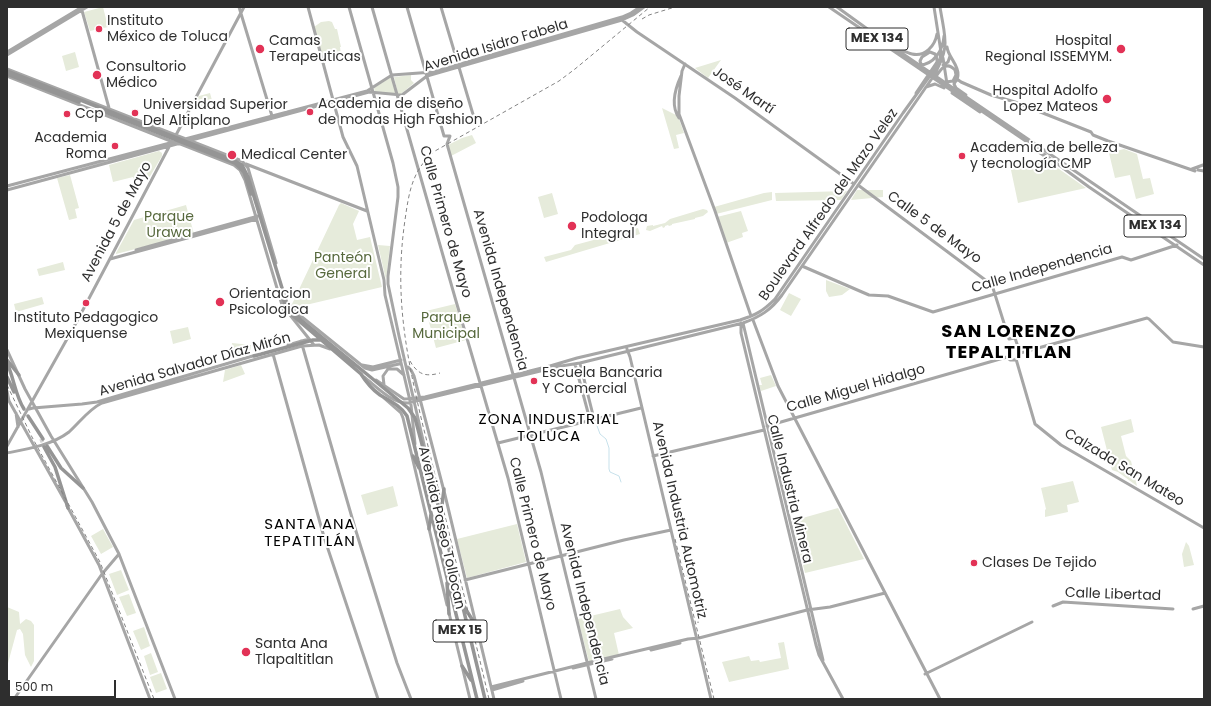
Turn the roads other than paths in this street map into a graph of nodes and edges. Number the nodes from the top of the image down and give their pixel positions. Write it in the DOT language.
graph roads {
  1 [pos="86,7"];
  2 [pos="239,7"];
  3 [pos="244,7"];
  4 [pos="308,7"];
  5 [pos="350,7"];
  6 [pos="372,7"];
  7 [pos="407,7"];
  8 [pos="441,7"];
  9 [pos="640,7"];
  10 [pos="644,7"];
  11 [pos="829,7"];
  12 [pos="837,7"];
  13 [pos="937,7"];
  14 [pos="81,8"];
  15 [pos="241,13"];
  16 [pos="623,21"];
  17 [pos="624,26"];
  18 [pos="937,27"];
  19 [pos="868,29"];
  20 [pos="635,30"];
  21 [pos="946,42"];
  22 [pos="897,48"];
  23 [pos="7,54"];
  24 [pos="950,56"];
  25 [pos="904,60"];
  26 [pos="911,63"];
  27 [pos="685,64"];
  28 [pos="459,66"];
  29 [pos="923,68"];
  30 [pos="692,69"];
  31 [pos="939,69"];
  32 [pos="7,71"];
  33 [pos="392,75"];
  34 [pos="426,75"];
  35 [pos="957,79"];
  36 [pos="941,80"];
  37 [pos="925,87"];
  38 [pos="372,88"];
  39 [pos="62,89"];
  40 [pos="958,89"];
  41 [pos="373,92"];
  42 [pos="65,93"];
  43 [pos="954,93"];
  44 [pos="58,95"];
  45 [pos="398,95"];
  46 [pos="915,97"];
  47 [pos="332,101"];
  48 [pos="89,103"];
  49 [pos="97,103"];
  50 [pos="110,109"];
  51 [pos="113,114"];
  52 [pos="123,114"];
  53 [pos="108,116"];
  54 [pos="273,117"];
  55 [pos="128,119"];
  56 [pos="475,121"];
  57 [pos="132,125"];
  58 [pos="1014,130"];
  59 [pos="169,131"];
  60 [pos="176,134"];
  61 [pos="197,138"];
  62 [pos="189,139"];
  63 [pos="169,142"];
  64 [pos="196,142"];
  65 [pos="178,144"];
  66 [pos="882,146"];
  67 [pos="158,149"];
  68 [pos="192,149"];
  69 [pos="213,153"];
  70 [pos="137,154"];
  71 [pos="164,157"];
  72 [pos="224,159"];
  73 [pos="235,161"];
  74 [pos="1053,161"];
  75 [pos="1203,165"];
  76 [pos="234,166"];
  77 [pos="242,166"];
  78 [pos="1197,169"];
  79 [pos="248,170"];
  80 [pos="70,171"];
  81 [pos="1204,171"];
  82 [pos="855,184"];
  83 [pos="7,186"];
  84 [pos="7,190"];
  85 [pos="249,196"];
  86 [pos="256,196"];
  87 [pos="260,208"];
  88 [pos="254,211"];
  89 [pos="367,211"];
  90 [pos="262,216"];
  91 [pos="256,218"];
  92 [pos="265,225"];
  93 [pos="258,227"];
  94 [pos="1181,244"];
  95 [pos="1176,246"];
  96 [pos="115,250"];
  97 [pos="117,255"];
  98 [pos="111,258"];
  99 [pos="1204,259"];
  100 [pos="1204,265"];
  101 [pos="802,266"];
  102 [pos="387,281"];
  103 [pos="285,293"];
  104 [pos="996,293"];
  105 [pos="279,297"];
  106 [pos="282,305"];
  107 [pos="297,313"];
  108 [pos="285,316"];
  109 [pos="291,317"];
  110 [pos="752,318"];
  111 [pos="741,321"];
  112 [pos="309,339"];
  113 [pos="301,341"];
  114 [pos="297,342"];
  115 [pos="329,342"];
  116 [pos="314,345"];
  117 [pos="302,346"];
  118 [pos="1204,346"];
  119 [pos="298,347"];
  120 [pos="331,349"];
  121 [pos="627,349"];
  122 [pos="7,350"];
  123 [pos="272,353"];
  124 [pos="1020,353"];
  125 [pos="254,356"];
  126 [pos="7,360"];
  127 [pos="355,360"];
  128 [pos="401,360"];
  129 [pos="1016,360"];
  130 [pos="7,363"];
  131 [pos="580,363"];
  132 [pos="399,364"];
  133 [pos="575,364"];
  134 [pos="360,366"];
  135 [pos="408,367"];
  136 [pos="367,373"];
  137 [pos="361,374"];
  138 [pos="19,375"];
  139 [pos="7,377"];
  140 [pos="405,378"];
  141 [pos="754,380"];
  142 [pos="385,386"];
  143 [pos="7,391"];
  144 [pos="27,393"];
  145 [pos="380,395"];
  146 [pos="36,396"];
  147 [pos="411,398"];
  148 [pos="98,401"];
  149 [pos="32,402"];
  150 [pos="413,405"];
  151 [pos="36,408"];
  152 [pos="641,408"];
  153 [pos="25,410"];
  154 [pos="15,411"];
  155 [pos="85,415"];
  156 [pos="28,417"];
  157 [pos="795,418"];
  158 [pos="592,420"];
  159 [pos="21,421"];
  160 [pos="767,426"];
  161 [pos="18,427"];
  162 [pos="764,430"];
  163 [pos="530,434"];
  164 [pos="42,439"];
  165 [pos="498,443"];
  166 [pos="7,449"];
  167 [pos="416,450"];
  168 [pos="413,456"];
  169 [pos="653,456"];
  170 [pos="422,473"];
  171 [pos="430,474"];
  172 [pos="83,488"];
  173 [pos="444,489"];
  174 [pos="68,508"];
  175 [pos="431,511"];
  176 [pos="441,516"];
  177 [pos="1204,528"];
  178 [pos="429,529"];
  179 [pos="671,530"];
  180 [pos="119,554"];
  181 [pos="561,556"];
  182 [pos="529,564"];
  183 [pos="102,574"];
  184 [pos="448,580"];
  185 [pos="465,580"];
  186 [pos="884,593"];
  187 [pos="461,600"];
  188 [pos="1053,606"];
  189 [pos="1204,606"];
  190 [pos="1193,608"];
  191 [pos="1173,609"];
  192 [pos="811,611"];
  193 [pos="449,614"];
  194 [pos="1032,622"];
  195 [pos="477,626"];
  196 [pos="694,638"];
  197 [pos="587,664"];
  198 [pos="462,666"];
  199 [pos="555,672"];
  200 [pos="926,674"];
  201 [pos="473,682"];
  202 [pos="492,688"];
  203 [pos="14,699"];
  204 [pos="150,699"];
  205 [pos="175,699"];
  206 [pos="378,699"];
  207 [pos="411,699"];
  208 [pos="470,699"];
  209 [pos="477,699"];
  210 [pos="485,699"];
  211 [pos="494,699"];
  212 [pos="561,699"];
  213 [pos="596,699"];
  214 [pos="711,699"];
  215 [pos="843,699"];
  216 [pos="939,699"];
  1 -- 14 [label="main road"];
  2 -- 15 [label="main road"];
  3 -- 15 [label="main road, Avenida 5 de Mayo"];
  4 -- 47 [label="main road, MEX 15"];
  5 -- 38 [label="main road, MEX 15"];
  6 -- 33 [label="main road, Calle Primero de Mayo"];
  7 -- 34 [label="main road"];
  8 -- 28 [label="main road"];
  9 -- 28 [label="main road, Avenida Isidro Fabela"];
  10 -- 16 [label="main road, Avenida Isidro Fabela"];
  11 -- 26 [label="main road, MEX 134"];
  12 -- 19 [label="main road, MEX 134"];
  13 -- 18 [label="main road, Boulevard Alfredo del Mazo Velez"];
  13 -- 21 [label="main road, Boulevard Alfredo del Mazo Velez"];
  13 -- 26 [label="main road"];
  13 -- 43 [label="main road"];
  14 -- 23 [label="main road"];
  14 -- 50 [label="main road"];
  15 -- 54 [label="main road"];
  15 -- 60 [label="main road, Avenida 5 de Mayo"];
  16 -- 17 [label="main road"];
  16 -- 20 [label="main road, José Martí"];
  16 -- 28 [label="main road, Avenida Isidro Fabela"];
  18 -- 22 [label="main road"];
  18 -- 46 [label="main road, Boulevard Alfredo del Mazo Velez"];
  19 -- 22 [label="main road"];
  19 -- 29 [label="main road, MEX 134"];
  20 -- 27 [label="main road, José Martí"];
  20 -- 30 [label="main road, José Martí"];
  21 -- 24 [label="main road"];
  21 -- 31 [label="main road, Boulevard Alfredo del Mazo Velez"];
  22 -- 25 [label="main road"];
  24 -- 31 [label="main road"];
  24 -- 35 [label="main road"];
  26 -- 43 [label="main road, MEX 134"];
  27 -- 30 [label="main road, José Martí"];
  27 -- 110 [label="main road"];
  28 -- 34 [label="main road, Avenida Isidro Fabela"];
  28 -- 56 [label="main road"];
  29 -- 36 [label="main road, MEX 134"];
  29 -- 46 [label="main road"];
  30 -- 82 [label="main road, José Martí"];
  31 -- 36 [label="main road"];
  31 -- 37 [label="main road, Boulevard Alfredo del Mazo Velez"];
  32 -- 39 [label="main road"];
  32 -- 42 [label="highway"];
  32 -- 44 [label="highway"];
  33 -- 34 [label="main road, Avenida Isidro Fabela"];
  33 -- 38 [label="main road, Avenida Isidro Fabela"];
  33 -- 45 [label="main road, Calle Primero de Mayo"];
  34 -- 45 [label="main road, Avenida Isidro Fabela"];
  34 -- 163 [label="main road, Avenida Independencia"];
  35 -- 40 [label="main road"];
  35 -- 78 [label="main road"];
  36 -- 58 [label="main road, MEX 134"];
  37 -- 43 [label="main road"];
  37 -- 66 [label="main road, Boulevard Alfredo del Mazo Velez"];
  38 -- 41 [label="main road, MEX 15"];
  38 -- 47 [label="main road, Avenida Isidro Fabela"];
  39 -- 42 [label="highway"];
  39 -- 49 [label="main road"];
  40 -- 43 [label="main road"];
  40 -- 58 [label="main road"];
  41 -- 45 [label="main road, Avenida Isidro Fabela"];
  41 -- 47 [label="main road, Avenida Isidro Fabela"];
  41 -- 102 [label="main road, MEX 15"];
  42 -- 48 [label="highway"];
  43 -- 74 [label="main road"];
  43 -- 74 [label="main road, MEX 134"];
  44 -- 51 [label="highway"];
  44 -- 53 [label="main road"];
  45 -- 165 [label="main road, Calle Primero de Mayo"];
  46 -- 66 [label="main road, Boulevard Alfredo del Mazo Velez"];
  47 -- 54 [label="main road, Avenida Isidro Fabela"];
  47 -- 89 [label="main road, MEX 15"];
  48 -- 49 [label="highway"];
  48 -- 51 [label="highway"];
  49 -- 50 [label="main road"];
  50 -- 51 [label="highway"];
  50 -- 52 [label="main road"];
  51 -- 53 [label="highway"];
  51 -- 55 [label="highway"];
  52 -- 55 [label="highway"];
  52 -- 59 [label="main road"];
  53 -- 57 [label="main road"];
  54 -- 61 [label="main road, Avenida Isidro Fabela"];
  54 -- 62 [label="main road, Avenida Isidro Fabela"];
  55 -- 57 [label="highway"];
  55 -- 69 [label="highway"];
  57 -- 63 [label="main road"];
  58 -- 94 [label="main road, MEX 134"];
  59 -- 60 [label="main road"];
  59 -- 63 [label="main road"];
  60 -- 62 [label="main road"];
  60 -- 63 [label="main road, Avenida 5 de Mayo"];
  61 -- 62 [label="main road, Avenida Isidro Fabela"];
  61 -- 64 [label="main road"];
  62 -- 63 [label="main road, Avenida Isidro Fabela"];
  62 -- 64 [label="main road"];
  62 -- 65 [label="main road, Avenida Isidro Fabela"];
  63 -- 65 [label="main road, Avenida Isidro Fabela"];
  63 -- 67 [label="main road, Avenida Isidro Fabela"];
  63 -- 70 [label="main road, Avenida Isidro Fabela"];
  63 -- 71 [label="main road, Avenida 5 de Mayo"];
  64 -- 68 [label="main road"];
  64 -- 77 [label="main road"];
  65 -- 68 [label="main road"];
  66 -- 82 [label="main road, Boulevard Alfredo del Mazo Velez"];
  67 -- 70 [label="main road, Avenida Isidro Fabela"];
  67 -- 71 [label="main road"];
  68 -- 76 [label="main road"];
  69 -- 72 [label="highway"];
  69 -- 73 [label="highway"];
  70 -- 80 [label="main road, Avenida Isidro Fabela"];
  71 -- 96 [label="main road, Avenida 5 de Mayo"];
  72 -- 76 [label="highway"];
  72 -- 77 [label="highway"];
  73 -- 77 [label="highway"];
  73 -- 79 [label="highway"];
  74 -- 95 [label="main road, MEX 134"];
  75 -- 78 [label="main road"];
  76 -- 85 [label="main road"];
  77 -- 79 [label="main road"];
  77 -- 89 [label="main road"];
  77 -- 115 [label="highway, Avenida Paseo Tollocan"];
  77 -- 120 [label="highway, Avenida Paseo Tollocan"];
  78 -- 81 [label="main road"];
  79 -- 86 [label="main road"];
  80 -- 83 [label="main road, Avenida Isidro Fabela"];
  80 -- 84 [label="main road, Avenida Isidro Fabela"];
  82 -- 101 [label="main road, Boulevard Alfredo del Mazo Velez"];
  82 -- 104 [label="main road, Calle 5 de Mayo"];
  82 -- 110 [label="main road, Boulevard Alfredo del Mazo Velez"];
  85 -- 86 [label="main road"];
  85 -- 88 [label="main road"];
  86 -- 87 [label="main road"];
  87 -- 88 [label="main road"];
  87 -- 90 [label="main road"];
  88 -- 91 [label="main road"];
  89 -- 102 [label="main road, MEX 15"];
  90 -- 91 [label="main road"];
  90 -- 92 [label="main road"];
  91 -- 93 [label="main road"];
  91 -- 97 [label="main road"];
  91 -- 98 [label="main road"];
  92 -- 93 [label="main road"];
  92 -- 103 [label="main road"];
  93 -- 105 [label="main road"];
  94 -- 95 [label="main road, Calle Independencia"];
  94 -- 99 [label="main road, MEX 134"];
  95 -- 100 [label="main road, MEX 134"];
  95 -- 104 [label="main road, Calle Independencia"];
  96 -- 97 [label="main road"];
  96 -- 98 [label="main road, Avenida 5 de Mayo"];
  97 -- 98 [label="main road"];
  98 -- 146 [label="main road, Avenida 5 de Mayo"];
  101 -- 104 [label="main road, Calle Independencia"];
  101 -- 110 [label="main road, Boulevard Alfredo del Mazo Velez"];
  102 -- 128 [label="main road, MEX 15"];
  102 -- 147 [label="main road, MEX 15"];
  103 -- 105 [label="main road"];
  103 -- 107 [label="main road"];
  104 -- 124 [label="main road, Calle 5 de Mayo"];
  105 -- 106 [label="main road"];
  106 -- 108 [label="main road"];
  106 -- 109 [label="main road"];
  107 -- 109 [label="main road"];
  107 -- 127 [label="main road"];
  109 -- 112 [label="main road"];
  110 -- 111 [label="main road, Boulevard Alfredo del Mazo Velez"];
  110 -- 157 [label="main road"];
  111 -- 121 [label="main road, Boulevard Alfredo del Mazo Velez"];
  111 -- 141 [label="main road, Calle Industria Minera"];
  112 -- 113 [label="main road, Avenida Salvador Díaz Mirón"];
  112 -- 116 [label="main road"];
  113 -- 114 [label="main road, Avenida Salvador Díaz Mirón"];
  113 -- 117 [label="main road"];
  114 -- 119 [label="main road"];
  114 -- 125 [label="main road, Avenida Salvador Díaz Mirón"];
  115 -- 123 [label="highway"];
  115 -- 134 [label="highway, Avenida Paseo Tollocan"];
  116 -- 117 [label="main road, Avenida Salvador Díaz Mirón"];
  116 -- 120 [label="main road, Avenida Salvador Díaz Mirón"];
  117 -- 119 [label="main road, Avenida Salvador Díaz Mirón"];
  117 -- 207 [label="main road"];
  118 -- 124 [label="main road"];
  119 -- 123 [label="main road, Avenida Salvador Díaz Mirón"];
  120 -- 137 [label="highway, Avenida Paseo Tollocan"];
  121 -- 131 [label="main road, Boulevard Alfredo del Mazo Velez"];
  121 -- 142 [label="main road, Boulevard Alfredo del Mazo Velez"];
  121 -- 152 [label="main road, Avenida Industria Automotriz"];
  122 -- 138 [label="main road"];
  123 -- 125 [label="highway"];
  123 -- 155 [label="main road, Avenida Salvador Díaz Mirón"];
  123 -- 206 [label="main road"];
  124 -- 129 [label="main road"];
  125 -- 148 [label="main road, Avenida Salvador Díaz Mirón"];
  126 -- 138 [label="highway"];
  127 -- 134 [label="highway"];
  128 -- 134 [label="main road"];
  128 -- 140 [label="main road, MEX 15"];
  129 -- 157 [label="main road, Calle Miguel Hidalgo"];
  129 -- 177 [label="main road, Calzada San Mateo"];
  130 -- 153 [label="highway"];
  131 -- 133 [label="main road, Boulevard Alfredo del Mazo Velez"];
  131 -- 158 [label="main road"];
  132 -- 134 [label="main road"];
  133 -- 137 [label="main road, Boulevard Alfredo del Mazo Velez"];
  133 -- 158 [label="main road"];
  134 -- 136 [label="highway, Avenida Paseo Tollocan"];
  135 -- 173 [label="main road, Avenida Paseo Tollocan"];
  136 -- 142 [label="main road, Boulevard Alfredo del Mazo Velez"];
  136 -- 171 [label="highway, Avenida Paseo Tollocan"];
  137 -- 145 [label="highway, Avenida Paseo Tollocan"];
  138 -- 144 [label="main road"];
  139 -- 153 [label="highway"];
  140 -- 142 [label="main road"];
  140 -- 147 [label="main road, MEX 15"];
  141 -- 160 [label="main road, Calle Industria Minera"];
  141 -- 162 [label="main road, Calle Industria Minera"];
  143 -- 154 [label="main road"];
  144 -- 146 [label="main road"];
  144 -- 149 [label="main road"];
  145 -- 167 [label="highway, Avenida Paseo Tollocan"];
  145 -- 168 [label="main road, Avenida Paseo Tollocan"];
  146 -- 149 [label="main road, Avenida 5 de Mayo"];
  147 -- 150 [label="main road, MEX 15"];
  148 -- 151 [label="main road"];
  148 -- 155 [label="main road, Avenida Salvador Díaz Mirón"];
  149 -- 151 [label="main road"];
  149 -- 153 [label="main road, Avenida 5 de Mayo"];
  150 -- 167 [label="main road, Avenida Paseo Tollocan / MEX 15"];
  150 -- 171 [label="main road, Avenida Paseo Tollocan / MEX 15"];
  151 -- 153 [label="main road"];
  151 -- 172 [label="main road"];
  152 -- 158 [label="main road"];
  152 -- 169 [label="main road, Avenida Industria Automotriz"];
  153 -- 159 [label="main road, Avenida 5 de Mayo"];
  154 -- 159 [label="main road"];
  154 -- 161 [label="main road"];
  155 -- 166 [label="main road, Avenida Salvador Díaz Mirón"];
  156 -- 164 [label="highway"];
  157 -- 160 [label="main road, Calle Miguel Hidalgo"];
  157 -- 186 [label="main road"];
  158 -- 163 [label="main road"];
  159 -- 161 [label="main road, Avenida 5 de Mayo"];
  159 -- 174 [label="main road"];
  160 -- 162 [label="main road"];
  160 -- 192 [label="main road, Calle Industria Minera"];
  161 -- 166 [label="main road, Avenida 5 de Mayo"];
  162 -- 169 [label="main road"];
  162 -- 192 [label="main road, Calle Industria Minera"];
  163 -- 165 [label="main road"];
  163 -- 181 [label="main road, Avenida Independencia"];
  165 -- 182 [label="main road, Calle Primero de Mayo"];
  167 -- 170 [label="highway, MEX 15"];
  168 -- 170 [label="highway"];
  168 -- 178 [label="main road, Avenida Paseo Tollocan"];
  169 -- 179 [label="main road, Avenida Industria Automotriz"];
  170 -- 175 [label="highway, MEX 15"];
  171 -- 176 [label="highway, MEX 15"];
  172 -- 174 [label="highway"];
  172 -- 180 [label="main road"];
  173 -- 176 [label="highway"];
  173 -- 185 [label="main road, Avenida Paseo Tollocan"];
  174 -- 183 [label="main road"];
  175 -- 178 [label="highway"];
  175 -- 184 [label="highway, MEX 15"];
  176 -- 187 [label="highway, MEX 15"];
  178 -- 193 [label="main road, Avenida Paseo Tollocan"];
  179 -- 181 [label="main road"];
  179 -- 196 [label="main road, Avenida Industria Automotriz"];
  180 -- 183 [label="main road"];
  180 -- 205 [label="main road"];
  181 -- 182 [label="main road"];
  181 -- 197 [label="main road, Avenida Independencia"];
  182 -- 185 [label="main road"];
  182 -- 199 [label="main road, Calle Primero de Mayo"];
  183 -- 203 [label="main road"];
  183 -- 204 [label="main road"];
  184 -- 193 [label="highway"];
  184 -- 201 [label="highway, MEX 15"];
  185 -- 195 [label="main road, Avenida Paseo Tollocan"];
  186 -- 192 [label="main road"];
  186 -- 200 [label="main road"];
  187 -- 195 [label="highway"];
  187 -- 210 [label="highway, MEX 15"];
  188 -- 191 [label="main road, Calle Libertad"];
  189 -- 190 [label="main road"];
  192 -- 196 [label="main road"];
  192 -- 215 [label="main road, Calle Industria Minera"];
  193 -- 198 [label="main road, Avenida Paseo Tollocan"];
  194 -- 200 [label="main road"];
  195 -- 202 [label="main road, Avenida Paseo Tollocan"];
  196 -- 197 [label="main road"];
  196 -- 214 [label="main road, Avenida Industria Automotriz"];
  197 -- 199 [label="main road"];
  197 -- 213 [label="main road, Avenida Independencia"];
  198 -- 201 [label="highway"];
  198 -- 208 [label="main road, Avenida Paseo Tollocan"];
  199 -- 202 [label="main road"];
  199 -- 212 [label="main road, Calle Primero de Mayo"];
  200 -- 216 [label="main road"];
  201 -- 209 [label="highway, MEX 15"];
  202 -- 211 [label="main road, Avenida Paseo Tollocan"];
}
